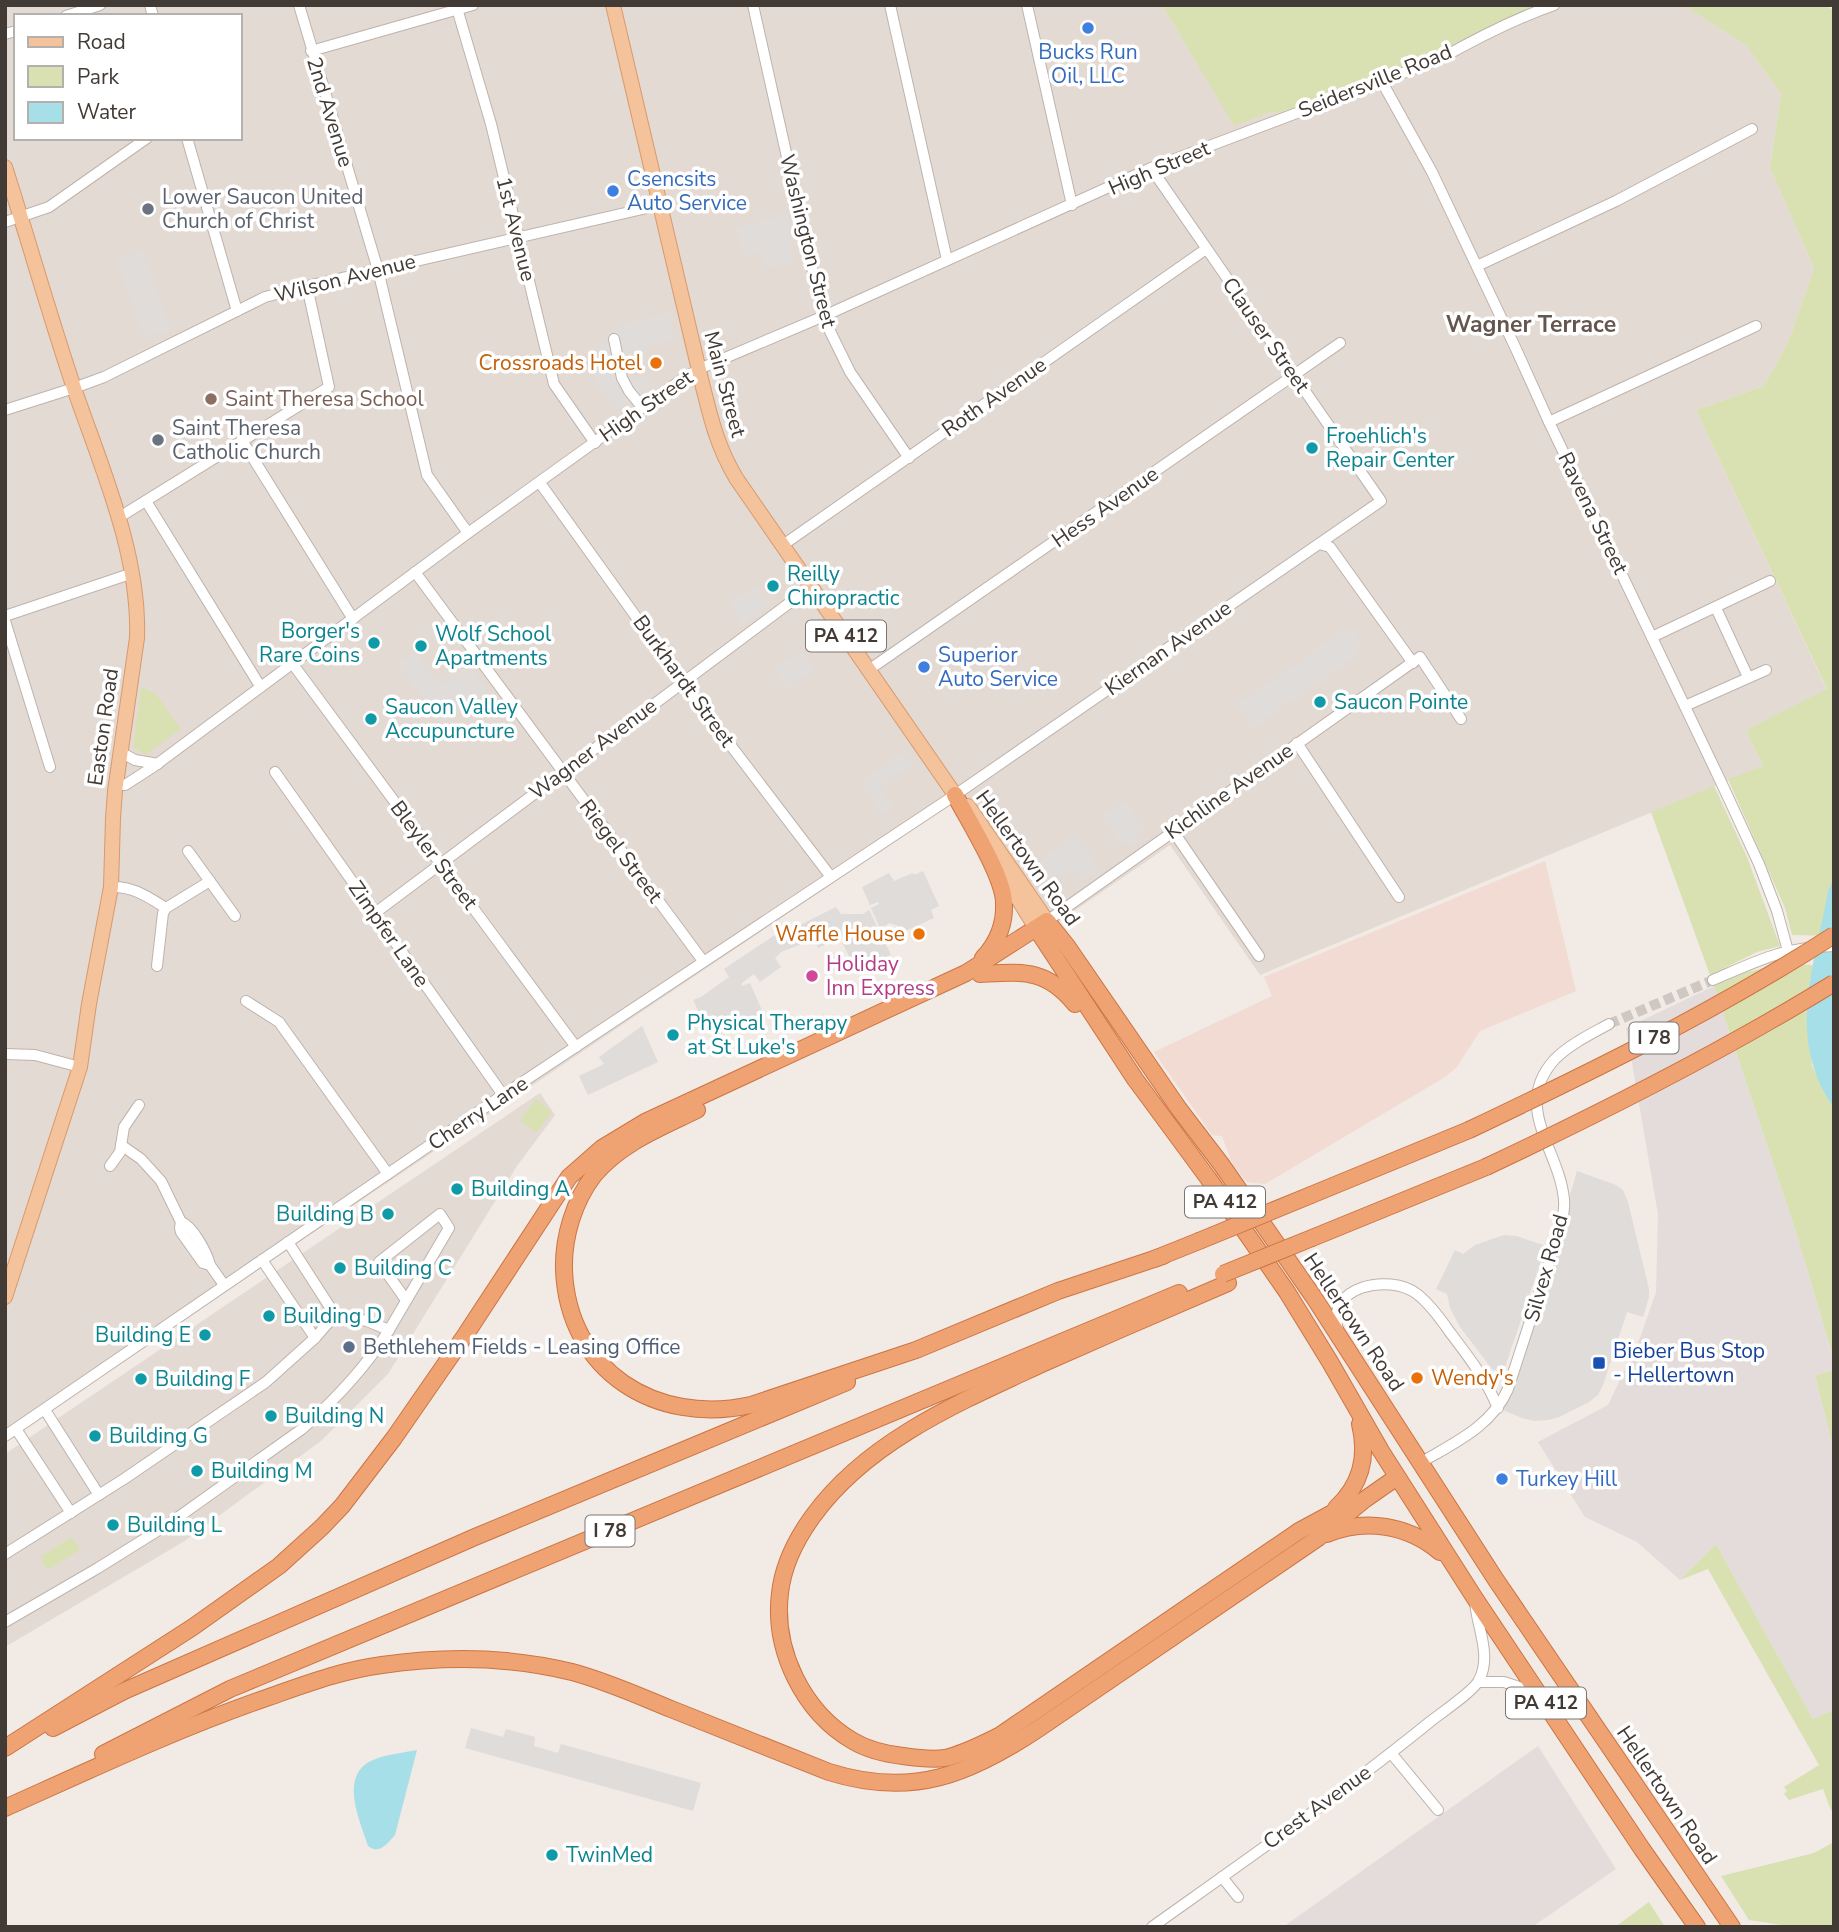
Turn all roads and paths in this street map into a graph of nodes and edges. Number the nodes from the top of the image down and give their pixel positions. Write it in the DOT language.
graph roads {
  1 [pos="100,5"];
  2 [pos="299,5"];
  3 [pos="473,5"];
  4 [pos="613,5"];
  5 [pos="753,5"];
  6 [pos="890,5"];
  7 [pos="1027,5"];
  8 [pos="1554,5"];
  9 [pos="457,8"];
  10 [pos="72,14"];
  11 [pos="311,51"];
  12 [pos="1382,82"];
  13 [pos="1752,129"];
  14 [pos="1232,137"];
  15 [pos="144,140"];
  16 [pos="188,140"];
  17 [pos="5,167"];
  18 [pos="1151,168"];
  19 [pos="660,205"];
  20 [pos="1073,205"];
  21 [pos="21,217"];
  22 [pos="5,222"];
  23 [pos="518,237"];
  24 [pos="1206,249"];
  25 [pos="947,260"];
  26 [pos="1477,266"];
  27 [pos="378,270"];
  28 [pos="307,286"];
  29 [pos="237,311"];
  30 [pos="824,316"];
  31 [pos="1756,326"];
  32 [pos="614,339"];
  33 [pos="1340,343"];
  34 [pos="699,369"];
  35 [pos="1294,375"];
  36 [pos="74,388"];
  37 [pos="642,407"];
  38 [pos="5,410"];
  39 [pos="1549,422"];
  40 [pos="243,442"];
  41 [pos="594,443"];
  42 [pos="909,458"];
  43 [pos="540,483"];
  44 [pos="146,501"];
  45 [pos="1381,501"];
  46 [pos="118,519"];
  47 [pos="468,533"];
  48 [pos="1319,544"];
  49 [pos="783,545"];
  50 [pos="415,572"];
  51 [pos="132,573"];
  52 [pos="1770,581"];
  53 [pos="812,586"];
  54 [pos="1716,608"];
  55 [pos="5,618"];
  56 [pos="353,619"];
  57 [pos="1652,637"];
  58 [pos="292,663"];
  59 [pos="1413,663"];
  60 [pos="870,669"];
  61 [pos="1766,670"];
  62 [pos="1748,677"];
  63 [pos="683,682"];
  64 [pos="260,687"];
  65 [pos="1685,706"];
  66 [pos="1461,719"];
  67 [pos="1297,743"];
  68 [pos="120,752"];
  69 [pos="155,765"];
  70 [pos="50,767"];
  71 [pos="275,772"];
  72 [pos="563,773"];
  73 [pos="116,784"];
  74 [pos="955,795"];
  75 [pos="1173,831"];
  76 [pos="188,850"];
  77 [pos="442,864"];
  78 [pos="831,877"];
  79 [pos="210,881"];
  80 [pos="111,887"];
  81 [pos="1399,897"];
  82 [pos="166,908"];
  83 [pos="374,913"];
  84 [pos="235,916"];
  85 [pos="1043,928"];
  86 [pos="1834,935"];
  87 [pos="1834,946"];
  88 [pos="1788,951"];
  89 [pos="1259,956"];
  90 [pos="703,961"];
  91 [pos="157,966"];
  92 [pos="973,974"];
  93 [pos="1713,980"];
  94 [pos="1834,983"];
  95 [pos="246,1001"];
  96 [pos="1609,1024"];
  97 [pos="1102,1029"];
  98 [pos="576,1047"];
  99 [pos="5,1054"];
  100 [pos="80,1067"];
  101 [pos="503,1095"];
  102 [pos="139,1105"];
  103 [pos="121,1145"];
  104 [pos="110,1166"];
  105 [pos="388,1174"];
  106 [pos="288,1241"];
  107 [pos="1163,1256"];
  108 [pos="262,1260"];
  109 [pos="1226,1279"];
  110 [pos="225,1285"];
  111 [pos="5,1297"];
  112 [pos="406,1300"];
  113 [pos="335,1315"];
  114 [pos="389,1330"];
  115 [pos="315,1338"];
  116 [pos="1349,1351"];
  117 [pos="1352,1402"];
  118 [pos="1498,1408"];
  119 [pos="45,1410"];
  120 [pos="16,1429"];
  121 [pos="5,1436"];
  122 [pos="1420,1463"];
  123 [pos="1398,1477"];
  124 [pos="99,1495"];
  125 [pos="71,1513"];
  126 [pos="1328,1515"];
  127 [pos="1306,1546"];
  128 [pos="5,1554"];
  129 [pos="1455,1567"];
  130 [pos="1474,1597"];
  131 [pos="5,1622"];
  132 [pos="1479,1682"];
  133 [pos="1541,1695"];
  134 [pos="5,1748"];
  135 [pos="1391,1753"];
  136 [pos="5,1755"];
  137 [pos="5,1808"];
  138 [pos="1437,1810"];
  139 [pos="1222,1877"];
  140 [pos="1238,1897"];
  141 [pos="1152,1927"];
  142 [pos="1697,1927"];
  143 [pos="1732,1927"];
  1 -- 10 [label="street"];
  2 -- 11 [label="street, 2nd Avenue"];
  3 -- 9 [label="street"];
  4 -- 19 [label="main road, Main Street / PA 412"];
  5 -- 30 [label="street, Washington Street"];
  6 -- 25 [label="street"];
  7 -- 20 [label="street"];
  8 -- 12 [label="street, Seidersville Road"];
  9 -- 11 [label="street"];
  9 -- 23 [label="street, 1st Avenue"];
  11 -- 27 [label="street, 2nd Avenue"];
  12 -- 14 [label="street, Seidersville Road"];
  12 -- 26 [label="street, Ravena Street"];
  13 -- 26 [label="street"];
  14 -- 18 [label="street, High Street"];
  15 -- 21 [label="street"];
  16 -- 29 [label="street"];
  17 -- 21 [label="main road, Easton Road"];
  18 -- 20 [label="street, High Street"];
  18 -- 24 [label="street, Clauser Street"];
  19 -- 23 [label="street, Wilson Avenue"];
  19 -- 34 [label="main road, Main Street / PA 412"];
  20 -- 25 [label="street, High Street"];
  21 -- 22 [label="street"];
  21 -- 36 [label="main road, Easton Road"];
  23 -- 27 [label="street, Wilson Avenue"];
  23 -- 41 [label="street, 1st Avenue"];
  24 -- 35 [label="street, Clauser Street"];
  24 -- 42 [label="street, Roth Avenue"];
  25 -- 30 [label="street, High Street"];
  26 -- 39 [label="street, Ravena Street"];
  27 -- 28 [label="street, Wilson Avenue"];
  27 -- 47 [label="street, 2nd Avenue"];
  28 -- 29 [label="street, Wilson Avenue"];
  28 -- 40 [label="street"];
  29 -- 36 [label="street, Wilson Avenue"];
  30 -- 34 [label="street, High Street"];
  30 -- 42 [label="street, Washington Street"];
  31 -- 39 [label="street"];
  32 -- 37 [label="street"];
  33 -- 35 [label="street, Hess Avenue"];
  34 -- 37 [label="street, High Street"];
  34 -- 49 [label="main road, Main Street / PA 412"];
  35 -- 45 [label="street, Clauser Street"];
  35 -- 60 [label="street, Hess Avenue"];
  36 -- 38 [label="street, Wilson Avenue"];
  36 -- 46 [label="main road, Easton Road"];
  37 -- 41 [label="street, High Street"];
  39 -- 57 [label="street, Ravena Street"];
  40 -- 44 [label="street"];
  40 -- 56 [label="street"];
  41 -- 43 [label="street, High Street"];
  42 -- 49 [label="street, Roth Avenue"];
  43 -- 47 [label="street, High Street"];
  43 -- 63 [label="street, Burkhardt Street"];
  44 -- 46 [label="street"];
  44 -- 64 [label="street"];
  45 -- 48 [label="street, Kiernan Avenue"];
  46 -- 51 [label="main road, Easton Road"];
  47 -- 50 [label="street, High Street"];
  48 -- 59 [label="street"];
  48 -- 74 [label="street, Kiernan Avenue"];
  49 -- 53 [label="main road, Main Street / PA 412"];
  50 -- 56 [label="street, High Street"];
  50 -- 72 [label="street, Riegel Street"];
  51 -- 55 [label="street"];
  51 -- 68 [label="main road, Easton Road"];
  52 -- 54 [label="street"];
  53 -- 60 [label="main road, Main Street / PA 412"];
  53 -- 63 [label="street, Wagner Avenue"];
  54 -- 57 [label="street"];
  54 -- 62 [label="street"];
  55 -- 70 [label="street"];
  56 -- 58 [label="street, High Street"];
  57 -- 65 [label="street, Ravena Street"];
  58 -- 64 [label="street, High Street"];
  58 -- 77 [label="street, Bleyler Street"];
  59 -- 66 [label="street"];
  59 -- 67 [label="street, Kichline Avenue"];
  60 -- 74 [label="main road, Main Street / PA 412"];
  61 -- 62 [label="street"];
  62 -- 65 [label="street"];
  63 -- 72 [label="street, Wagner Avenue"];
  63 -- 78 [label="street, Burkhardt Street"];
  64 -- 69 [label="street, High Street"];
  65 -- 88 [label="street, Ravena Street"];
  67 -- 75 [label="street, Kichline Avenue"];
  67 -- 81 [label="street"];
  68 -- 69 [label="street"];
  68 -- 73 [label="main road, Easton Road"];
  69 -- 73 [label="street, High Street"];
  71 -- 83 [label="street, Zimpfer Lane"];
  72 -- 77 [label="street, Wagner Avenue"];
  72 -- 90 [label="street, Riegel Street"];
  73 -- 80 [label="main road, Easton Road"];
  74 -- 78 [label="street, Cherry Lane"];
  74 -- 85 [label="main road, Hellertown Road / PA 412"];
  74 -- 92 [label="highway"];
  75 -- 85 [label="street, Kichline Avenue"];
  75 -- 89 [label="street"];
  76 -- 79 [label="street"];
  77 -- 83 [label="street, Wagner Avenue"];
  77 -- 98 [label="street, Bleyler Street"];
  78 -- 90 [label="street, Cherry Lane"];
  79 -- 82 [label="street"];
  79 -- 84 [label="street"];
  80 -- 82 [label="street"];
  80 -- 100 [label="main road, Easton Road"];
  82 -- 91 [label="street"];
  83 -- 101 [label="street, Zimpfer Lane"];
  85 -- 92 [label="highway"];
  85 -- 97 [label="highway, Hellertown Road / PA 412"];
  85 -- 116 [label="highway, Hellertown Road / PA 412"];
  86 -- 107 [label="highway, I 78, bridge"];
  87 -- 88 [label="street, bridge"];
  88 -- 93 [label="street"];
  90 -- 98 [label="street, Cherry Lane"];
  92 -- 97 [label="highway"];
  92 -- 107 [label="highway"];
  92 -- 134 [label="highway"];
  94 -- 109 [label="highway, I 78, bridge"];
  95 -- 105 [label="street"];
  96 -- 118 [label="street, Silvex Road"];
  97 -- 117 [label="highway, Hellertown Road / PA 412"];
  98 -- 101 [label="street, Cherry Lane"];
  99 -- 100 [label="street"];
  100 -- 111 [label="main road, Easton Road"];
  101 -- 105 [label="street, Cherry Lane"];
  102 -- 103 [label="street"];
  103 -- 104 [label="street"];
  103 -- 110 [label="street"];
  105 -- 106 [label="street, Cherry Lane"];
  106 -- 108 [label="street, Cherry Lane"];
  106 -- 113 [label="street"];
  107 -- 136 [label="highway, I 78"];
  108 -- 110 [label="street, Cherry Lane"];
  108 -- 115 [label="street"];
  109 -- 126 [label="highway"];
  109 -- 137 [label="highway, I 78"];
  110 -- 119 [label="street, Cherry Lane"];
  112 -- 112 [label="street"];
  112 -- 114 [label="street"];
  113 -- 114 [label="street"];
  113 -- 115 [label="street"];
  114 -- 131 [label="street"];
  115 -- 124 [label="street"];
  116 -- 118 [label="street"];
  116 -- 122 [label="highway, Hellertown Road / PA 412"];
  117 -- 123 [label="highway, Hellertown Road / PA 412"];
  117 -- 126 [label="highway"];
  118 -- 122 [label="street, Silvex Road"];
  119 -- 120 [label="street, Cherry Lane"];
  119 -- 124 [label="street"];
  120 -- 121 [label="street, Cherry Lane"];
  120 -- 125 [label="street"];
  122 -- 123 [label="highway"];
  122 -- 143 [label="highway, Hellertown Road / PA 412"];
  123 -- 126 [label="highway"];
  123 -- 127 [label="highway"];
  123 -- 129 [label="highway, Hellertown Road / PA 412"];
  124 -- 125 [label="street"];
  125 -- 128 [label="street"];
  127 -- 129 [label="highway"];
  127 -- 137 [label="highway"];
  129 -- 130 [label="highway, Hellertown Road / PA 412"];
  130 -- 132 [label="street"];
  130 -- 133 [label="highway, Hellertown Road / PA 412"];
  132 -- 133 [label="street"];
  132 -- 135 [label="street, Crest Avenue"];
  133 -- 142 [label="highway, Hellertown Road / PA 412"];
  135 -- 138 [label="street"];
  135 -- 139 [label="street, Crest Avenue"];
  139 -- 140 [label="street"];
  139 -- 141 [label="street, Crest Avenue"];
}
